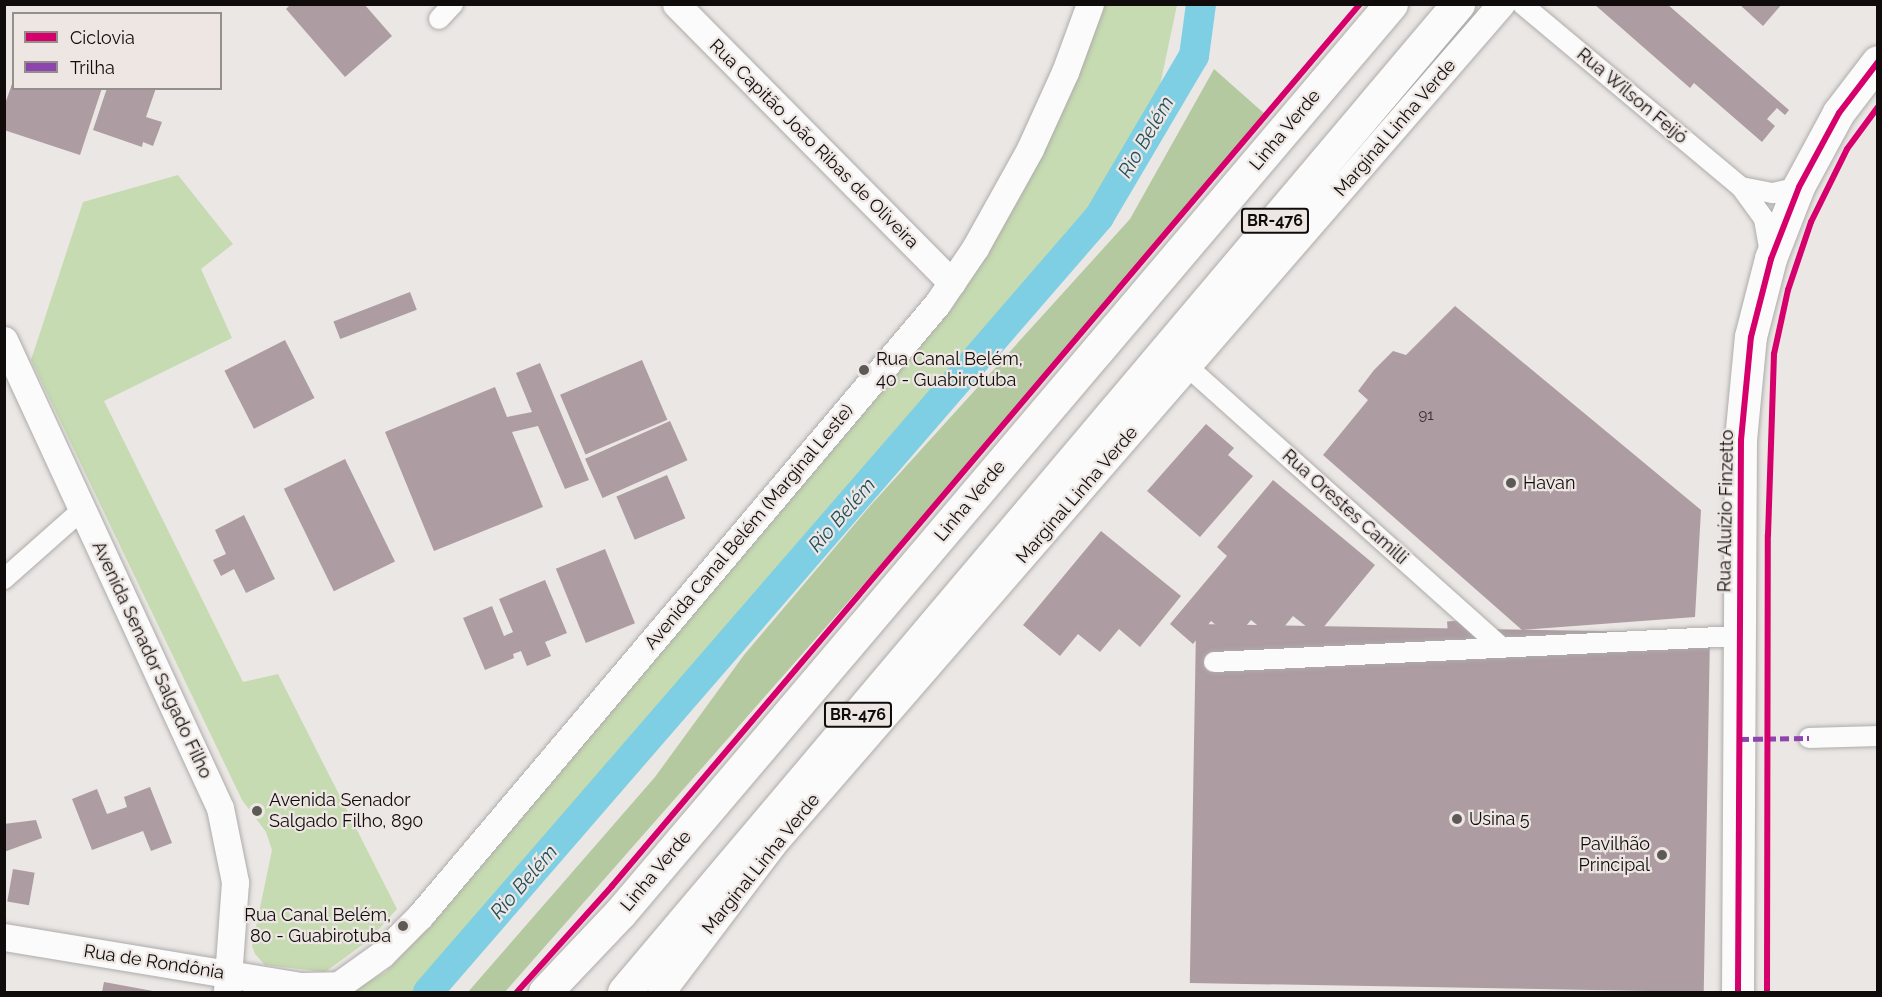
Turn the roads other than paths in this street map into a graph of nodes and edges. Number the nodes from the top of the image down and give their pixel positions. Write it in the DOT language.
graph roads {
  1 [pos="676,4"];
  2 [pos="1090,4"];
  3 [pos="1391,4"];
  4 [pos="1458,4"];
  5 [pos="1501,4"];
  6 [pos="1522,4"];
  7 [pos="1878,62"];
  8 [pos="1741,187"];
  9 [pos="1798,187"];
  10 [pos="1771,259"];
  11 [pos="952,283"];
  12 [pos="4,340"];
  13 [pos="1188,367"];
  14 [pos="82,510"];
  15 [pos="4,579"];
  16 [pos="1739,636"];
  17 [pos="1502,648"];
  18 [pos="1214,663"];
  19 [pos="1878,736"];
  20 [pos="1809,738"];
  21 [pos="4,937"];
  22 [pos="224,986"];
  23 [pos="334,989"];
  24 [pos="545,993"];
  25 [pos="624,993"];
  26 [pos="661,993"];
  27 [pos="1738,993"];
  1 -- 11 [label="main road, Rua Capitão João Ribas de Oliveira"];
  2 -- 11 [label="main road, Avenida Canal Belém (Marginal Leste)"];
  3 -- 24 [label="highway, Linha Verde / BR-476"];
  4 -- 25 [label="highway, BR-476"];
  5 -- 13 [label="main road, Marginal Linha Verde"];
  6 -- 8 [label="street, Rua Wilson Feijó"];
  7 -- 9 [label="main road, Rua Aluízio Finzetto"];
  8 -- 9 [label="street, Rua Wilson Feijó"];
  8 -- 10 [label="street, Rua Wilson Feijó"];
  9 -- 10 [label="main road, Rua Aluízio Finzetto"];
  10 -- 16 [label="main road, Rua Aluízio Finzetto"];
  11 -- 23 [label="main road, Avenida Canal Belém (Marginal Leste)"];
  12 -- 14 [label="main road, Avenida Senador Salgado Filho"];
  13 -- 17 [label="street, Rua Orestes Camilli"];
  13 -- 26 [label="main road, Marginal Linha Verde"];
  14 -- 15 [label="street"];
  14 -- 22 [label="main road, Avenida Senador Salgado Filho"];
  16 -- 17 [label="street"];
  16 -- 27 [label="main road, Rua Aluízio Finzetto"];
  17 -- 18 [label="street"];
  19 -- 20 [label="street"];
  21 -- 22 [label="main road, Rua de Rondônia"];
  22 -- 23 [label="main road, Rua de Rondônia"];
}
